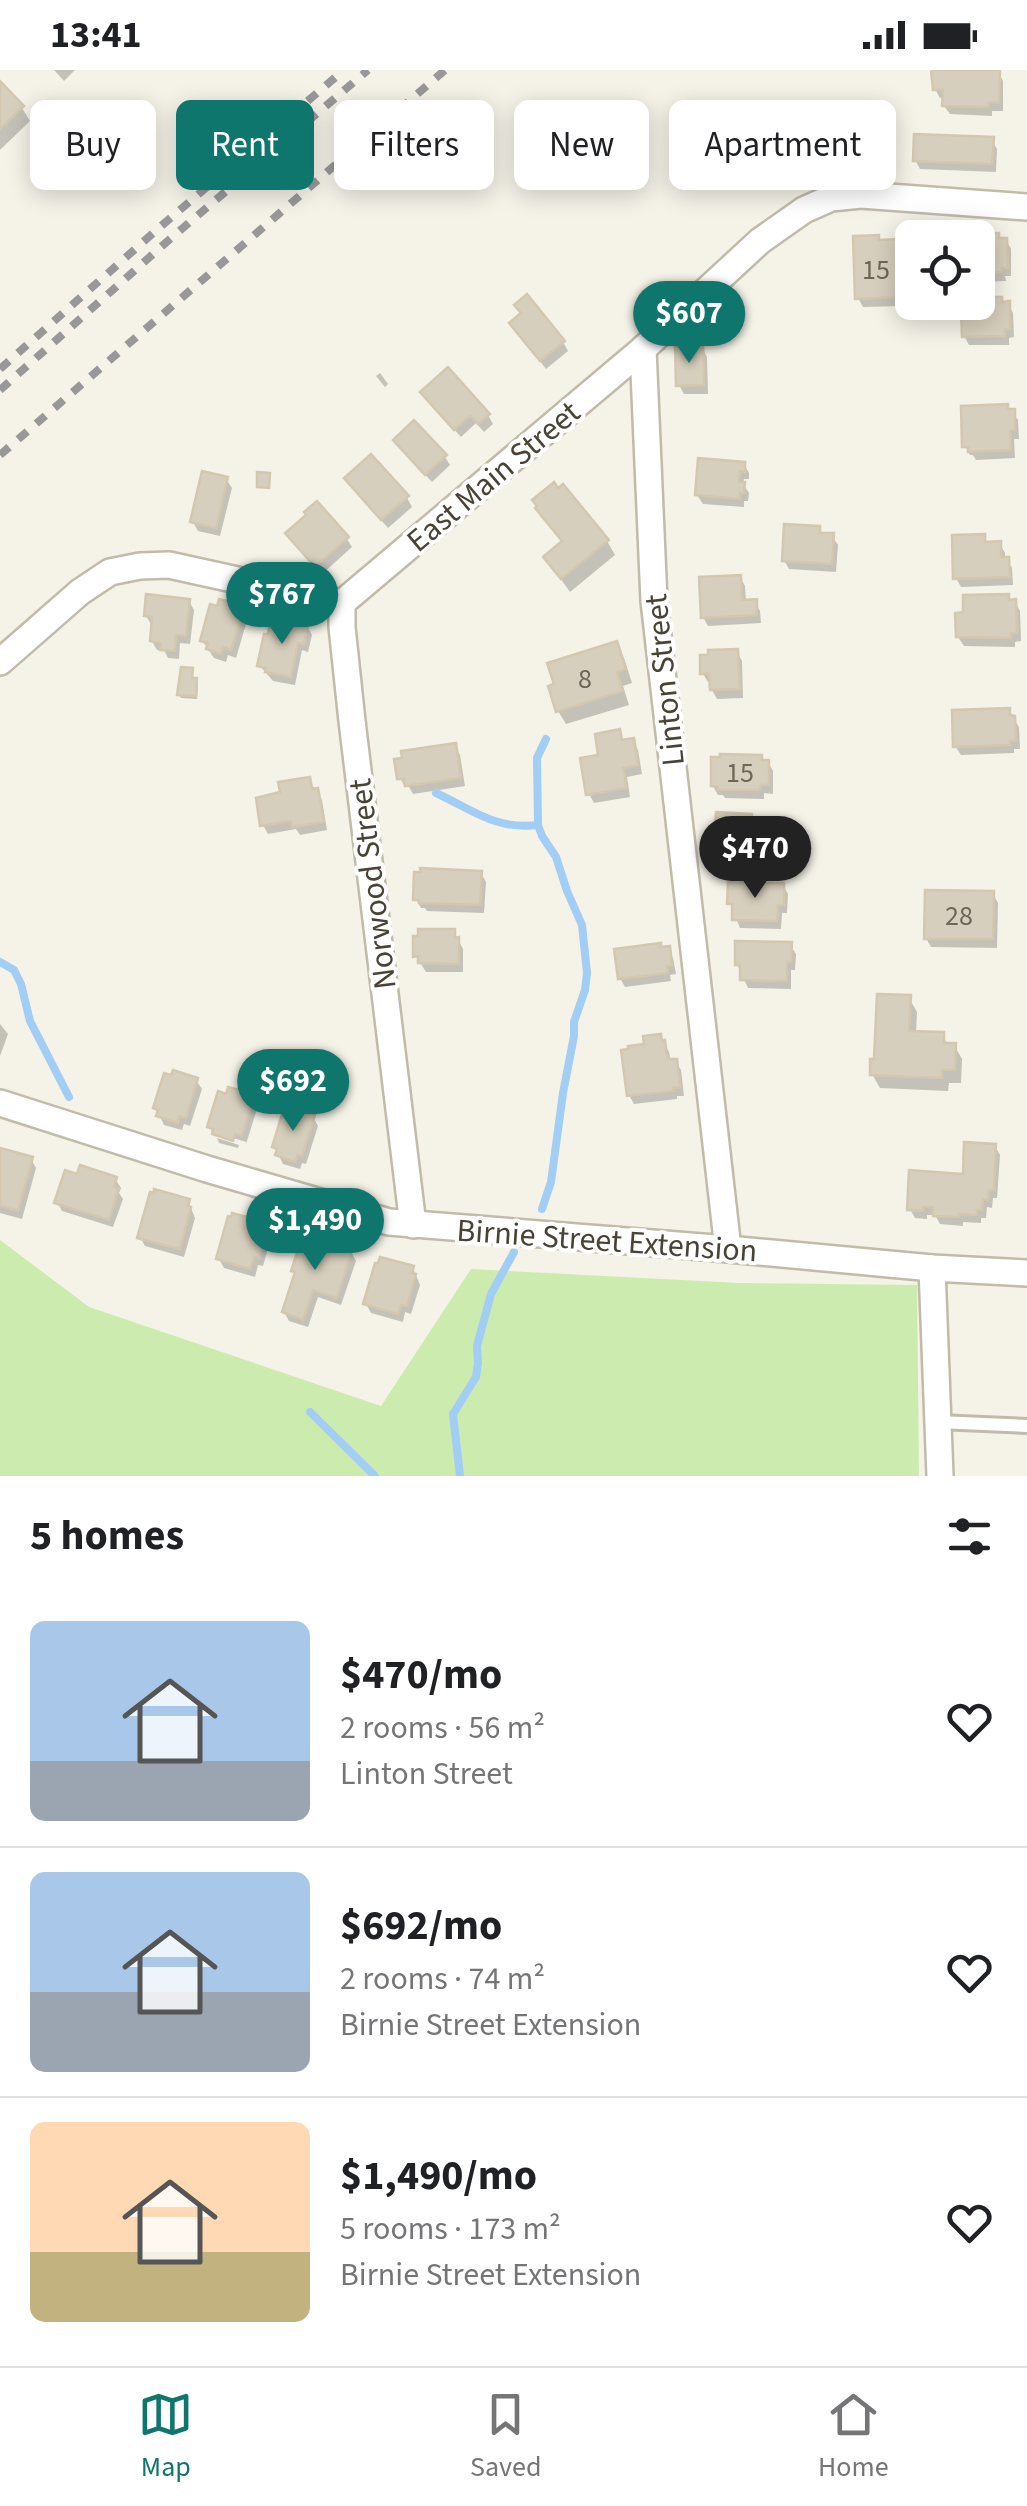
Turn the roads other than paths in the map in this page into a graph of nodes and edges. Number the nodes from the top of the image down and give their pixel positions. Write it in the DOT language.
graph roads {
  1 [pos="1027,208"];
  2 [pos="643,350"];
  3 [pos="342,602"];
  4 [pos="0,662"];
  5 [pos="0,1103"];
  6 [pos="413,1226"];
  7 [pos="728,1248"];
  8 [pos="932,1268"];
  9 [pos="1027,1273"];
  10 [pos="938,1422"];
  11 [pos="1027,1426"];
  12 [pos="940,1476"];
  1 -- 2 [label="street, East Main Street"];
  2 -- 3 [label="street, East Main Street"];
  2 -- 7 [label="street, Linton Street"];
  3 -- 4 [label="street"];
  3 -- 6 [label="street, Norwood Street"];
  5 -- 6 [label="street, Birnie Street Extension"];
  6 -- 7 [label="street, Birnie Street Extension"];
  7 -- 8 [label="street, Birnie Street Extension"];
  8 -- 9 [label="street, Birnie Street Extension"];
  8 -- 10 [label="street"];
  10 -- 11 [label="lane"];
  10 -- 12 [label="street"];
}
